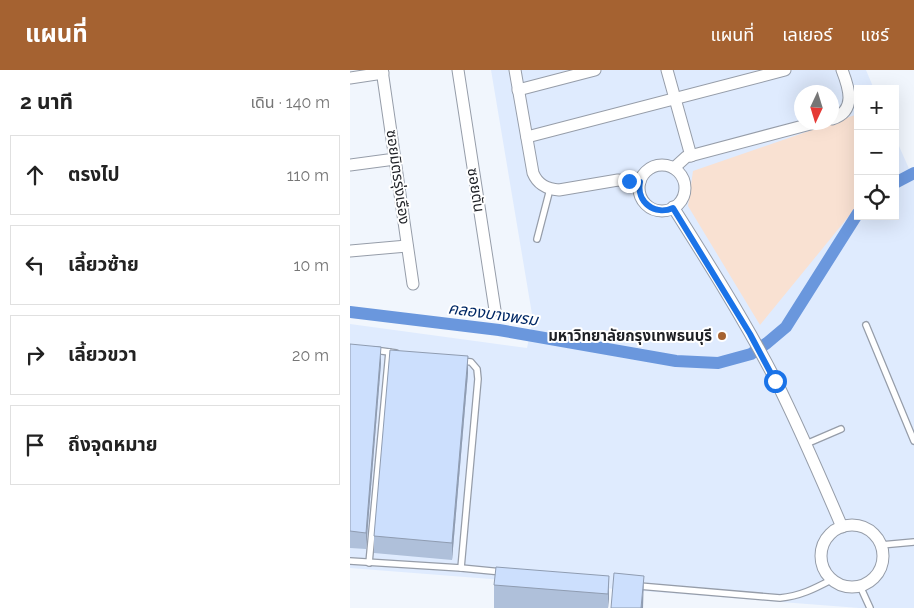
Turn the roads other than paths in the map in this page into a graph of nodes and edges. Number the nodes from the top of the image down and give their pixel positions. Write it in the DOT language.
graph roads {
  1 [pos="458,70"];
  2 [pos="515,70"];
  3 [pos="595,70"];
  4 [pos="667,70"];
  5 [pos="785,70"];
  6 [pos="842,70"];
  7 [pos="382,72"];
  8 [pos="350,78"];
  9 [pos="518,90"];
  10 [pos="675,99"];
  11 [pos="839,115"];
  12 [pos="794,128"];
  13 [pos="527,137"];
  14 [pos="691,156"];
  15 [pos="395,160"];
  16 [pos="350,165"];
  17 [pos="674,168"];
  18 [pos="640,182"];
  19 [pos="550,189"];
  20 [pos="673,208"];
  21 [pos="536,239"];
  22 [pos="408,246"];
  23 [pos="350,251"];
  24 [pos="413,284"];
  25 [pos="495,310"];
  26 [pos="866,325"];
  27 [pos="370,349"];
  28 [pos="389,352"];
  29 [pos="407,354"];
  30 [pos="452,360"];
  31 [pos="840,429"];
  32 [pos="914,441"];
  33 [pos="806,444"];
  34 [pos="842,527"];
  35 [pos="914,542"];
  36 [pos="881,545"];
  37 [pos="350,561"];
  38 [pos="369,563"];
  39 [pos="461,568"];
  40 [pos="510,573"];
  41 [pos="831,580"];
  42 [pos="628,585"];
  43 [pos="860,586"];
  44 [pos="870,608"];
  1 -- 25 [label="street, ซอยตัน"];
  2 -- 9 [label="street"];
  3 -- 9 [label="street"];
  4 -- 10 [label="street"];
  5 -- 10 [label="street"];
  6 -- 11 [label="street"];
  7 -- 8 [label="street"];
  7 -- 15 [label="street, ซอยมิตรรุ่งเรือง"];
  9 -- 13 [label="street"];
  10 -- 13 [label="street"];
  10 -- 14 [label="street"];
  12 -- 14 [label="street"];
  13 -- 19 [label="street"];
  14 -- 17 [label="street"];
  15 -- 16 [label="street"];
  15 -- 22 [label="street, ซอยมิตรรุ่งเรือง"];
  17 -- 18 [label="street"];
  17 -- 20 [label="street"];
  18 -- 19 [label="street"];
  18 -- 20 [label="street"];
  19 -- 21 [label="lane"];
  20 -- 33 [label="street"];
  22 -- 23 [label="street"];
  22 -- 24 [label="street, ซอยมิตรรุ่งเรือง"];
  26 -- 32 [label="lane"];
  27 -- 28 [label="lane"];
  28 -- 29 [label="lane"];
  28 -- 38 [label="lane"];
  30 -- 39 [label="lane"];
  31 -- 33 [label="lane"];
  33 -- 34 [label="street"];
  34 -- 36 [label="street"];
  34 -- 41 [label="street"];
  35 -- 36 [label="lane"];
  36 -- 43 [label="street"];
  37 -- 38 [label="lane"];
  38 -- 39 [label="lane"];
  39 -- 40 [label="lane"];
  41 -- 42 [label="lane"];
  41 -- 43 [label="street"];
  43 -- 44 [label="lane"];
}
